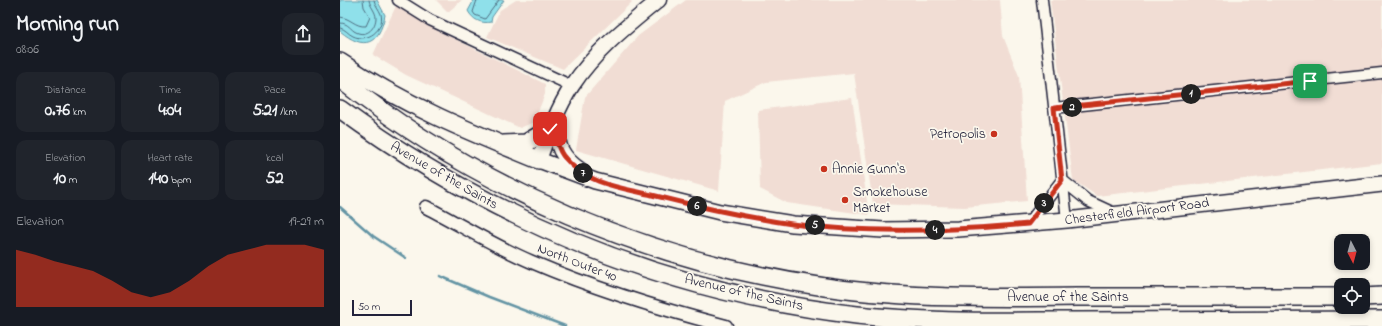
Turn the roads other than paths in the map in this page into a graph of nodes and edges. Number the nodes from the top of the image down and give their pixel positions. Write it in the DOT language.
graph roads {
  1 [pos="398,0"];
  2 [pos="659,0"];
  3 [pos="1042,0"];
  4 [pos="340,62"];
  5 [pos="1382,73"];
  6 [pos="340,79"];
  7 [pos="572,86"];
  8 [pos="1054,108"];
  9 [pos="340,109"];
  10 [pos="552,125"];
  11 [pos="499,144"];
  12 [pos="540,160"];
  13 [pos="1062,180"];
  14 [pos="595,181"];
  15 [pos="1382,184"];
  16 [pos="426,207"];
  17 [pos="1116,214"];
  18 [pos="1067,220"];
  19 [pos="1028,224"];
  20 [pos="1370,296"];
  21 [pos="1382,296"];
  22 [pos="1334,297"];
  23 [pos="1382,320"];
  24 [pos="726,326"];
  1 -- 7 [label="street"];
  2 -- 7 [label="main road"];
  3 -- 8 [label="street"];
  4 -- 11 [label="highway"];
  5 -- 8 [label="street"];
  6 -- 22 [label="highway, Avenue of the Saints"];
  7 -- 10 [label="main road"];
  8 -- 13 [label="street"];
  9 -- 23 [label="highway, Avenue of the Saints"];
  10 -- 11 [label="highway"];
  10 -- 12 [label="main road"];
  10 -- 14 [label="main road"];
  11 -- 12 [label="highway"];
  12 -- 14 [label="main road, Chesterfield Airport Road"];
  13 -- 17 [label="street"];
  13 -- 18 [label="street"];
  13 -- 19 [label="street"];
  14 -- 19 [label="main road, Chesterfield Airport Road"];
  15 -- 17 [label="main road, Chesterfield Airport Road"];
  16 -- 24 [label="street, North Outer 40"];
  17 -- 18 [label="main road, Chesterfield Airport Road"];
  18 -- 19 [label="main road, Chesterfield Airport Road"];
  20 -- 21 [label="highway"];
}
